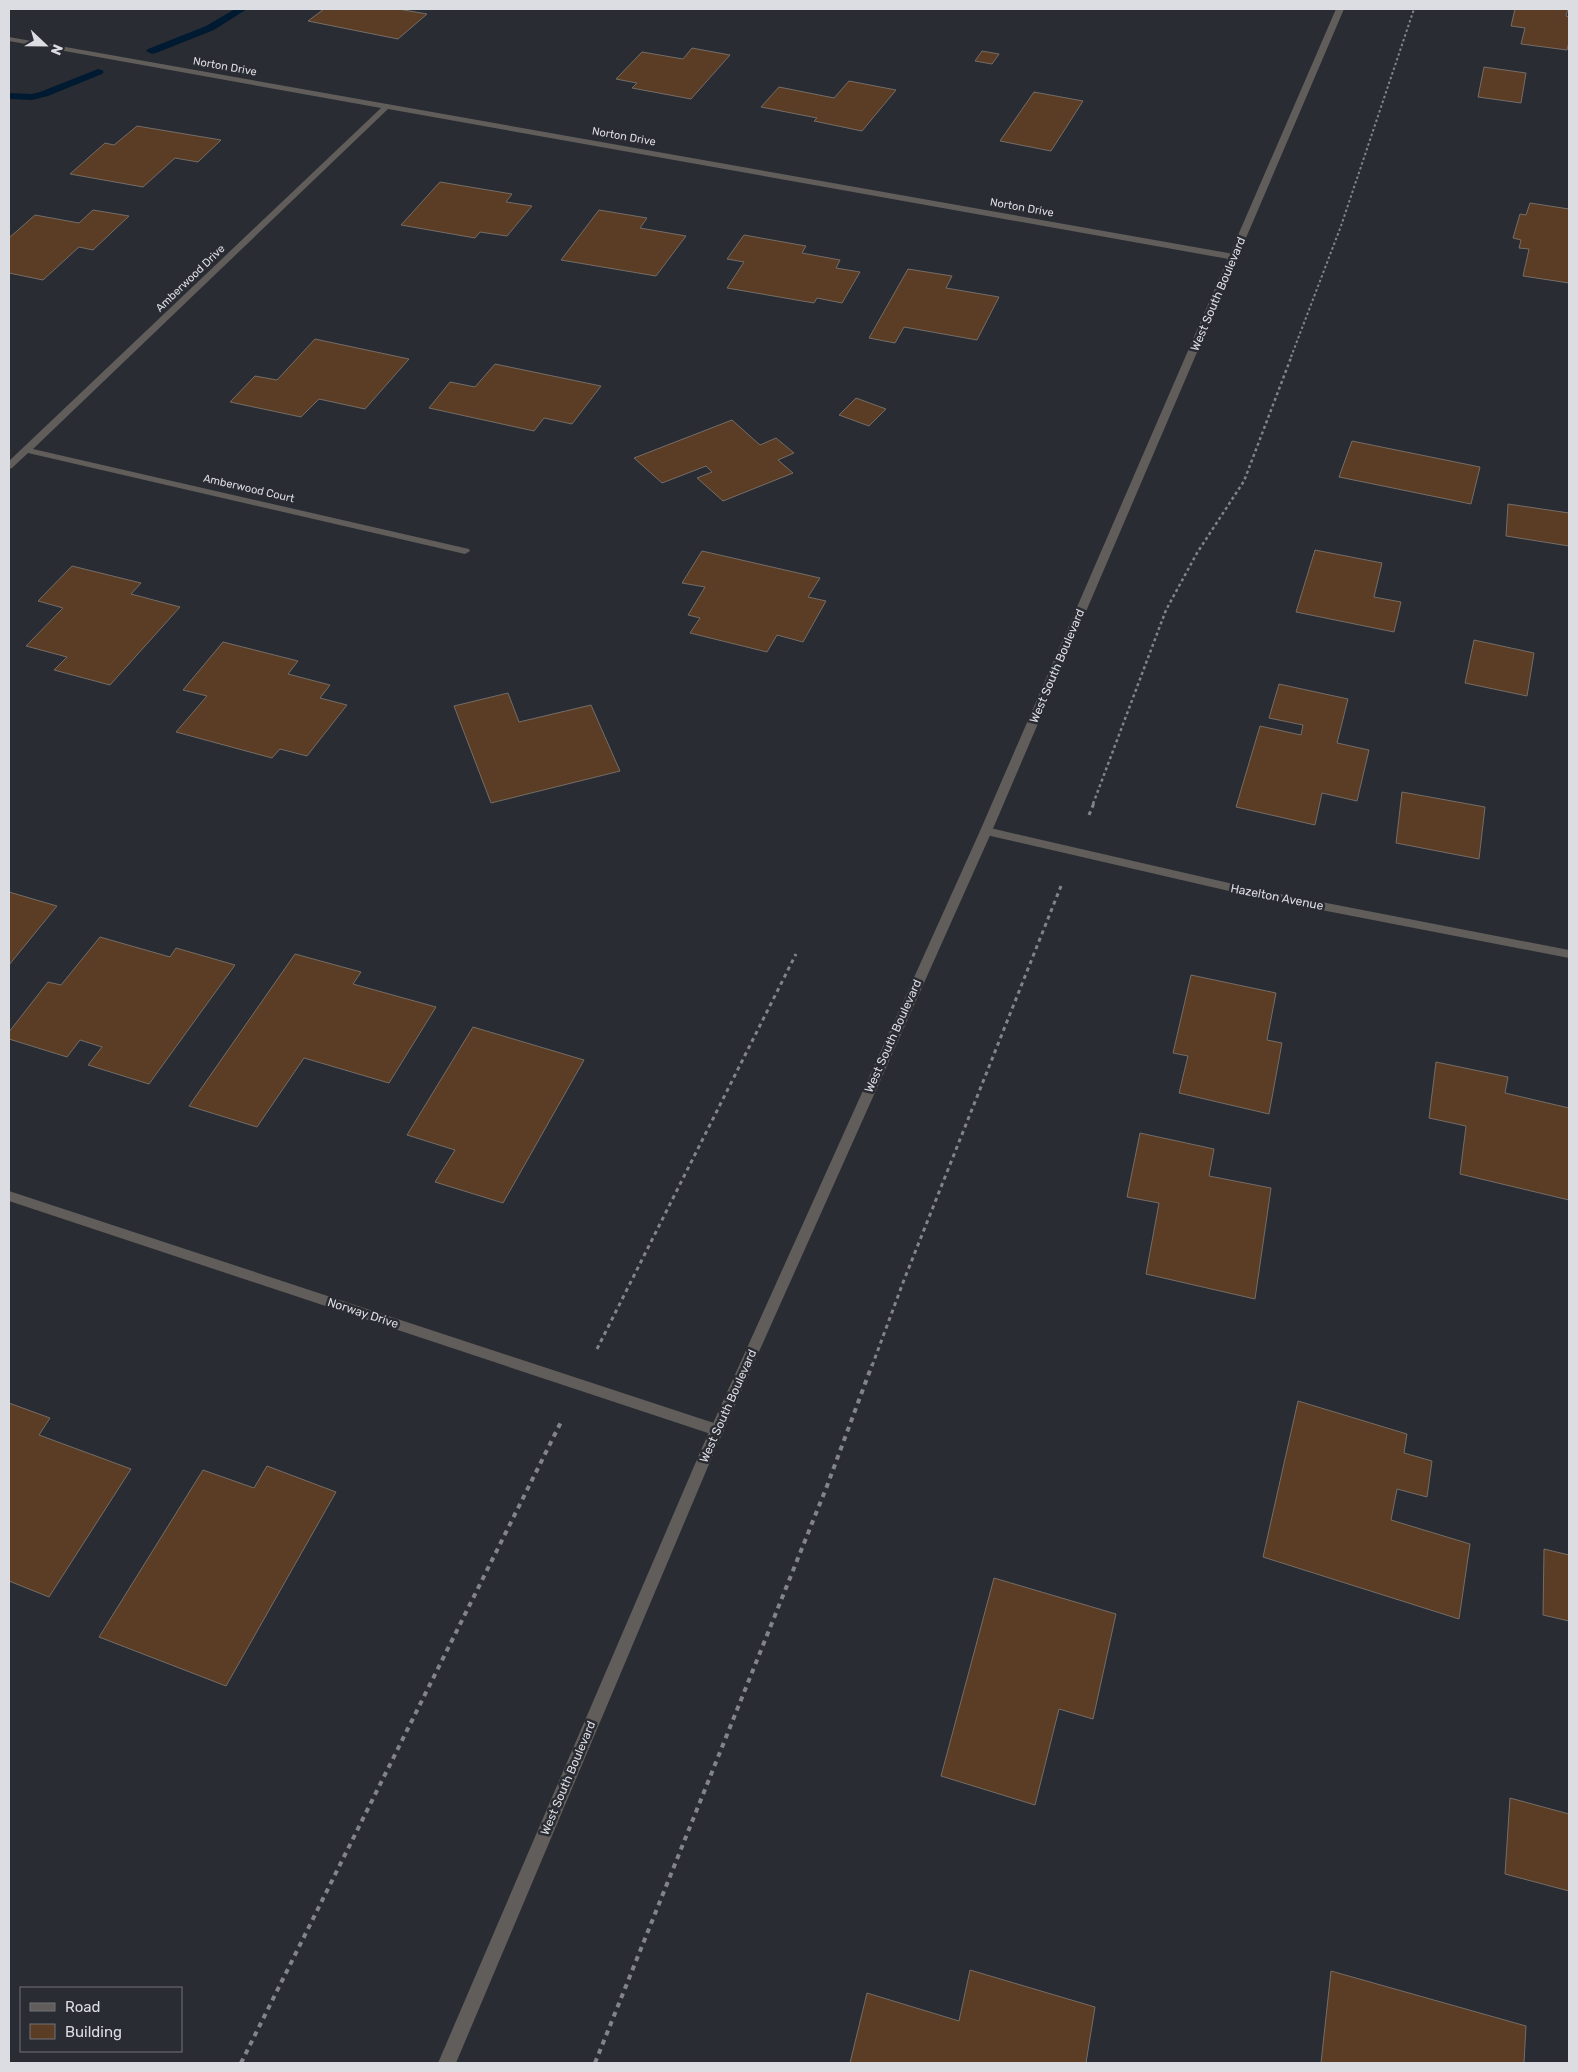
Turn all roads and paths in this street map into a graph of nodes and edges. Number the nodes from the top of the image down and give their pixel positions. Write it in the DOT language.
graph roads {
  1 [pos="1340,9"];
  2 [pos="1414,9"];
  3 [pos="9,40"];
  4 [pos="388,106"];
  5 [pos="1234,257"];
  6 [pos="26,450"];
  7 [pos="9,466"];
  8 [pos="465,551"];
  9 [pos="1092,809"];
  10 [pos="986,831"];
  11 [pos="1059,892"];
  12 [pos="796,954"];
  13 [pos="1569,954"];
  14 [pos="9,1196"];
  15 [pos="598,1345"];
  16 [pos="556,1430"];
  17 [pos="717,1430"];
  18 [pos="241,2063"];
  19 [pos="447,2063"];
  20 [pos="595,2063"];
  1 -- 5 [label="street, West South Boulevard"];
  2 -- 9 [label="path"];
  3 -- 4 [label="street, Norton Drive"];
  4 -- 5 [label="street, Norton Drive"];
  4 -- 6 [label="street, Amberwood Drive"];
  5 -- 10 [label="street, West South Boulevard"];
  6 -- 7 [label="street, Amberwood Drive"];
  6 -- 8 [label="street, Amberwood Court"];
  10 -- 13 [label="street, Hazelton Avenue"];
  10 -- 17 [label="street, West South Boulevard"];
  11 -- 20 [label="path"];
  12 -- 15 [label="path"];
  14 -- 17 [label="street, Norway Drive"];
  16 -- 18 [label="path"];
  17 -- 19 [label="street, West South Boulevard"];
}
